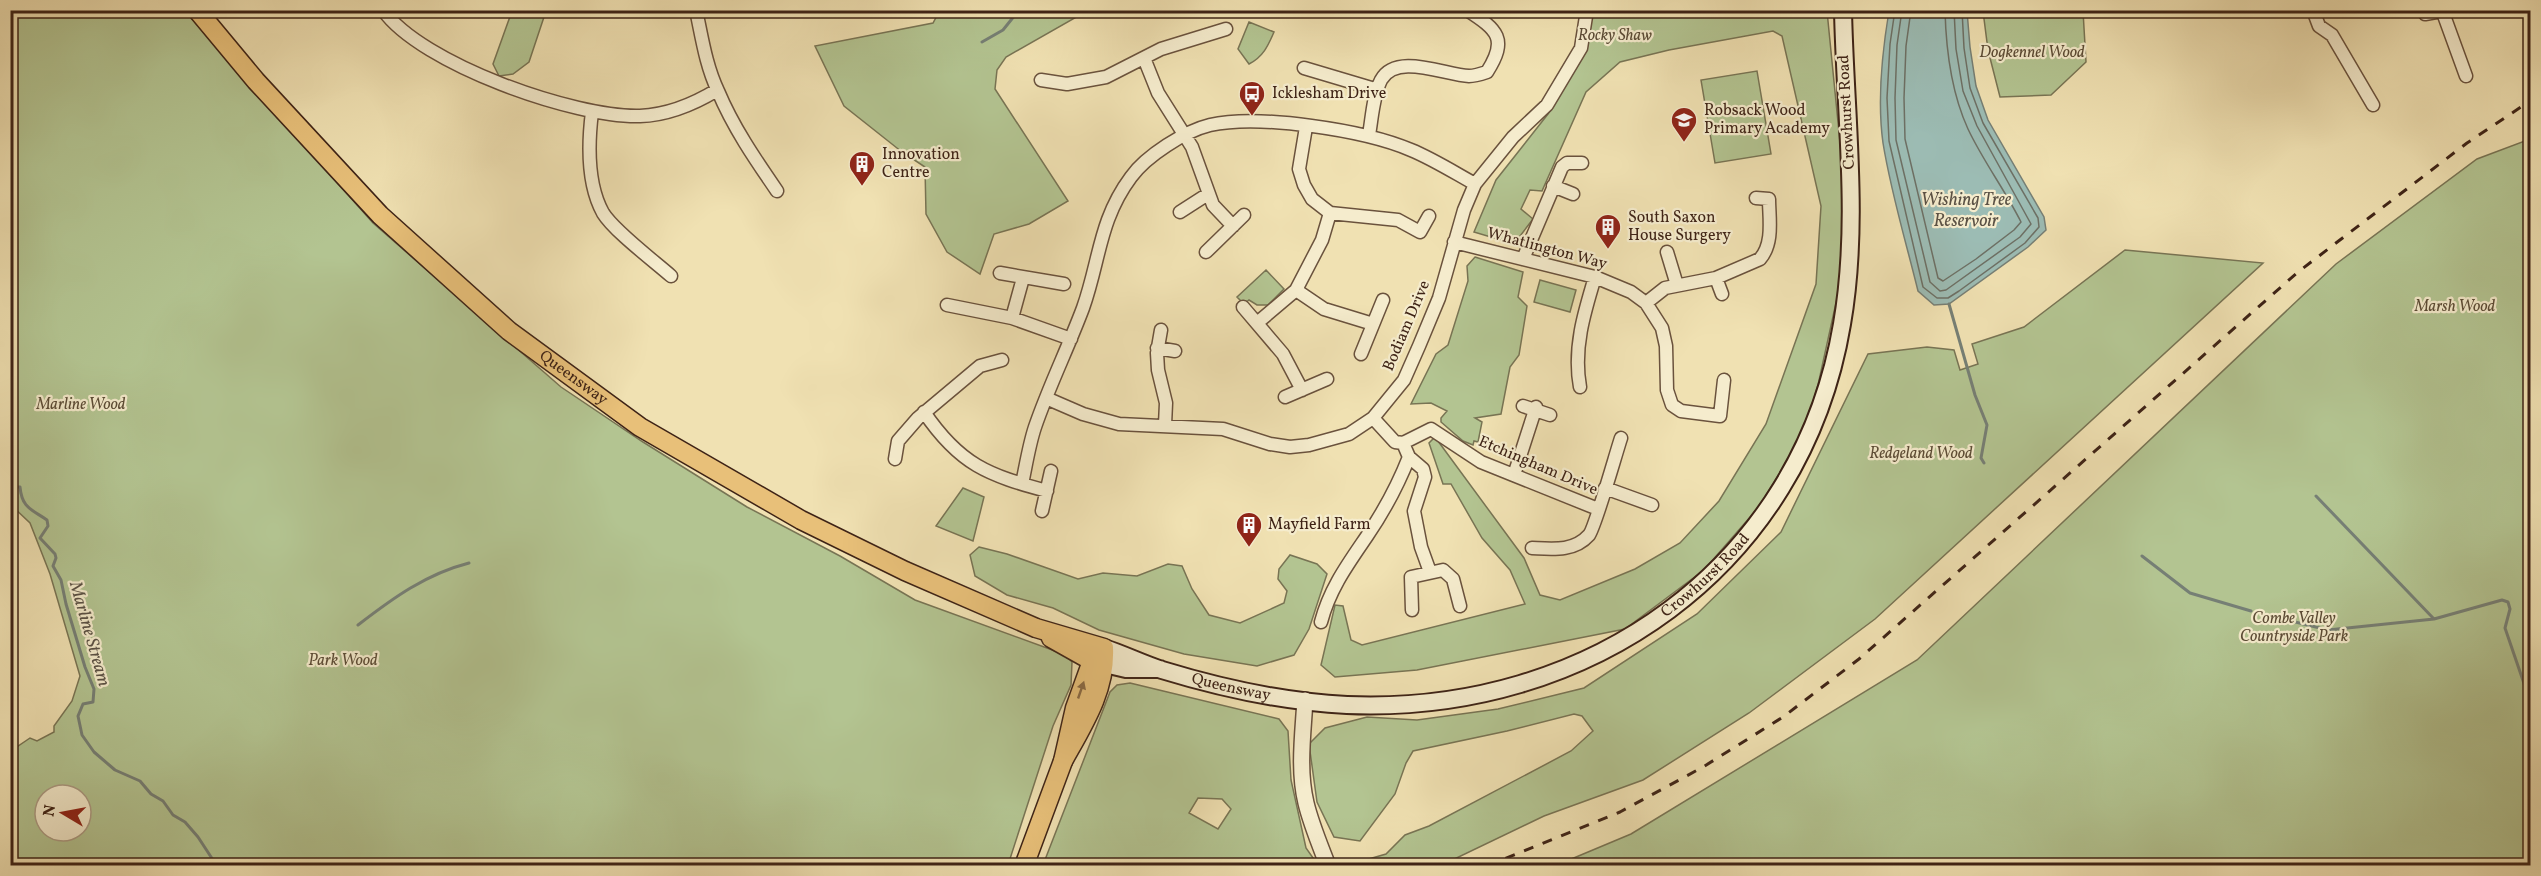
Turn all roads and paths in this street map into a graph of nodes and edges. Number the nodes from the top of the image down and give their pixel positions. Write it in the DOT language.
graph roads {
  1 [pos="197,10"];
  2 [pos="383,10"];
  3 [pos="696,10"];
  4 [pos="1467,10"];
  5 [pos="1587,10"];
  6 [pos="1843,10"];
  7 [pos="2313,10"];
  8 [pos="2442,11"];
  9 [pos="2425,14"];
  10 [pos="1226,29"];
  11 [pos="1144,58"];
  12 [pos="1304,68"];
  13 [pos="2466,76"];
  14 [pos="1041,80"];
  15 [pos="717,90"];
  16 [pos="1378,90"];
  17 [pos="2373,105"];
  18 [pos="592,112"];
  19 [pos="1306,127"];
  20 [pos="1369,135"];
  21 [pos="1185,137"];
  22 [pos="1582,163"];
  23 [pos="1475,184"];
  24 [pos="1553,186"];
  25 [pos="777,191"];
  26 [pos="1208,194"];
  27 [pos="1573,194"];
  28 [pos="1756,198"];
  29 [pos="1180,212"];
  30 [pos="1330,213"];
  31 [pos="1244,215"];
  32 [pos="1429,216"];
  33 [pos="1233,226"];
  34 [pos="1454,242"];
  35 [pos="1206,252"];
  36 [pos="1667,252"];
  37 [pos="1523,259"];
  38 [pos="1000,273"];
  39 [pos="671,276"];
  40 [pos="1595,277"];
  41 [pos="1023,278"];
  42 [pos="1716,278"];
  43 [pos="1059,280"];
  44 [pos="1677,285"];
  45 [pos="1296,290"];
  46 [pos="1722,294"];
  47 [pos="1383,300"];
  48 [pos="1646,303"];
  49 [pos="947,305"];
  50 [pos="1243,307"];
  51 [pos="1012,318"];
  52 [pos="1257,323"];
  53 [pos="1373,324"];
  54 [pos="1161,330"];
  55 [pos="1071,339"];
  56 [pos="1157,348"];
  57 [pos="1175,351"];
  58 [pos="1361,354"];
  59 [pos="1002,360"];
  60 [pos="1327,378"];
  61 [pos="1724,380"];
  62 [pos="1580,387"];
  63 [pos="1302,390"];
  64 [pos="1285,397"];
  65 [pos="1046,398"];
  66 [pos="924,412"];
  67 [pos="1550,414"];
  68 [pos="1373,418"];
  69 [pos="1165,425"];
  70 [pos="1621,438"];
  71 [pos="1403,443"];
  72 [pos="1409,457"];
  73 [pos="895,459"];
  74 [pos="1051,471"];
  75 [pos="1514,475"];
  76 [pos="1022,484"];
  77 [pos="1605,488"];
  78 [pos="1047,491"];
  79 [pos="1652,505"];
  80 [pos="1598,509"];
  81 [pos="1042,511"];
  82 [pos="1532,548"];
  83 [pos="1430,572"];
  84 [pos="1460,606"];
  85 [pos="1412,610"];
  86 [pos="1321,622"];
  87 [pos="1100,658"];
  88 [pos="1305,700"];
  89 [pos="1024,866"];
  90 [pos="1328,866"];
  1 -- 87 [label="main road, Queensway"];
  2 -- 18 [label="street"];
  3 -- 15 [label="street"];
  4 -- 16 [label="street"];
  5 -- 23 [label="street, Bodiam Drive"];
  6 -- 88 [label="main road, Crowhurst Road"];
  7 -- 17 [label="street"];
  8 -- 9 [label="street"];
  8 -- 13 [label="street"];
  10 -- 11 [label="street"];
  11 -- 14 [label="street"];
  11 -- 21 [label="street"];
  12 -- 16 [label="street"];
  15 -- 18 [label="street"];
  15 -- 25 [label="street"];
  16 -- 20 [label="street"];
  18 -- 39 [label="street"];
  19 -- 20 [label="street"];
  19 -- 21 [label="street"];
  19 -- 30 [label="street"];
  20 -- 23 [label="street"];
  21 -- 26 [label="street"];
  21 -- 55 [label="street"];
  22 -- 24 [label="street"];
  23 -- 34 [label="street, Bodiam Drive"];
  24 -- 27 [label="street"];
  24 -- 37 [label="street"];
  26 -- 29 [label="street"];
  26 -- 33 [label="street"];
  28 -- 42 [label="street"];
  30 -- 32 [label="street"];
  30 -- 45 [label="street"];
  31 -- 33 [label="street"];
  33 -- 35 [label="street"];
  34 -- 37 [label="street, Whatlington Way"];
  34 -- 68 [label="street, Bodiam Drive"];
  36 -- 44 [label="street"];
  37 -- 40 [label="street, Whatlington Way"];
  38 -- 41 [label="street"];
  40 -- 48 [label="street, Whatlington Way"];
  40 -- 62 [label="street"];
  41 -- 43 [label="street"];
  41 -- 51 [label="street"];
  42 -- 44 [label="street"];
  42 -- 46 [label="street"];
  44 -- 48 [label="street"];
  45 -- 52 [label="street"];
  45 -- 53 [label="street"];
  47 -- 53 [label="street"];
  48 -- 61 [label="street, Whatlington Way"];
  49 -- 51 [label="street"];
  50 -- 52 [label="street"];
  51 -- 55 [label="street"];
  52 -- 63 [label="street"];
  53 -- 58 [label="street"];
  54 -- 56 [label="street"];
  55 -- 65 [label="street"];
  56 -- 57 [label="street"];
  56 -- 69 [label="street"];
  59 -- 66 [label="street"];
  60 -- 63 [label="street"];
  63 -- 64 [label="street"];
  65 -- 69 [label="street, Bodiam Drive"];
  65 -- 76 [label="street"];
  66 -- 73 [label="street"];
  66 -- 76 [label="street"];
  67 -- 75 [label="street"];
  68 -- 69 [label="street, Bodiam Drive"];
  68 -- 71 [label="street"];
  70 -- 77 [label="street, Etchingham Drive"];
  71 -- 72 [label="street"];
  71 -- 75 [label="street, Etchingham Drive"];
  72 -- 83 [label="street"];
  72 -- 86 [label="street"];
  74 -- 78 [label="street"];
  75 -- 80 [label="street, Etchingham Drive"];
  76 -- 78 [label="street"];
  77 -- 79 [label="street, Etchingham Drive"];
  77 -- 80 [label="street, Etchingham Drive"];
  78 -- 81 [label="street"];
  80 -- 82 [label="street, Etchingham Drive"];
  83 -- 84 [label="street"];
  83 -- 85 [label="street"];
  87 -- 88 [label="main road, Queensway"];
  87 -- 89 [label="main road"];
  88 -- 90 [label="street"];
}
